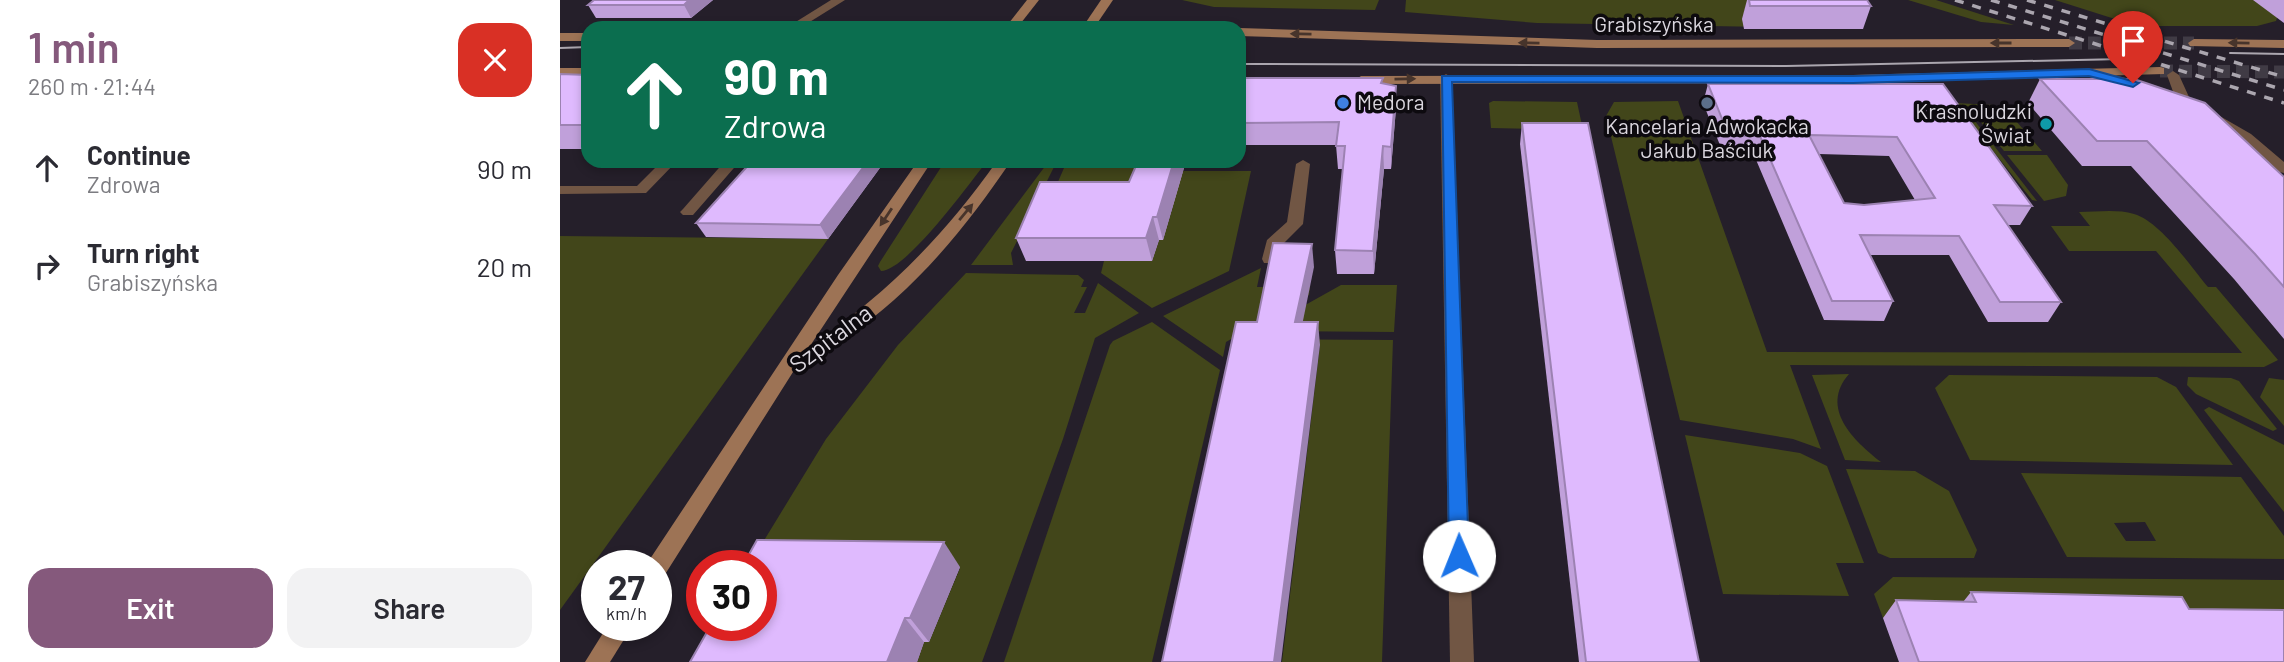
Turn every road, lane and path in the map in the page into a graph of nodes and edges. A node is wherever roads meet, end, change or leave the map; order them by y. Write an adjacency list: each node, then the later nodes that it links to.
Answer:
1 (839, 0): 4 (street)
2 (1033, 0): 5 (main road)
3 (1107, 0): 6 (main road)
4 (804, 21)
5 (1016, 21)
6 (1093, 21)
7 (1246, 32): 10 (main road, Grabiszyńska, one-way to 7)
8 (560, 37): 9 (main road)
9 (581, 37)
10 (2069, 43)
11 (2194, 43): 12 (main road, one-way to 11)
12 (2284, 44)
13 (560, 72): 14 (main road)
14 (581, 72)
15 (2089, 73): 16 (main road); 17 (main road); 19 (street)
16 (2166, 73): 19 (street)
17 (1446, 78): 18 (main road, one-way to 17); 33 (street)
18 (1345, 80)
19 (2192, 104): 25 (street)
20 (1303, 164): 28 (street)
21 (663, 168): 26 (street)
22 (727, 168): 27 (street)
23 (920, 168): 29 (main road, one-way to 29)
24 (999, 168): 29 (main road, Szpitalna, one-way to 24)
25 (2284, 169)
26 (560, 190)
27 (688, 212)
28 (1270, 259)
29 (785, 372): 30 (main road, Szpitalna)
30 (668, 550)
31 (611, 641): 32 (main road)
32 (597, 662)
33 (1462, 662)

